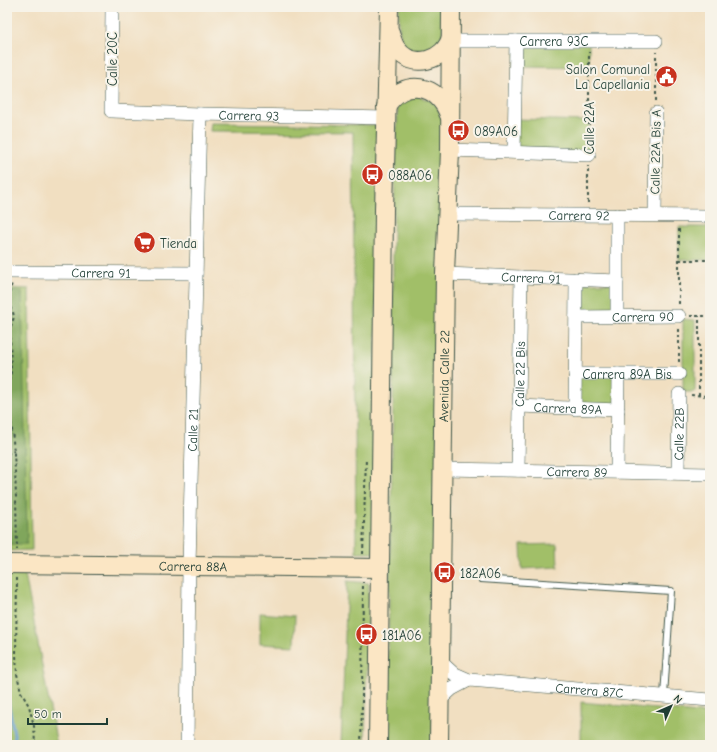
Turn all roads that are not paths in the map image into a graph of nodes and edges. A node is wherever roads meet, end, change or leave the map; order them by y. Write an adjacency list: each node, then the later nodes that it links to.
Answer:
1 (112, 7): 7 (street, Calle 20C)
2 (451, 7): 4 (main road, Avenida Calle 22)
3 (389, 14): 4 (main road); 8 (main road)
4 (451, 37): 5 (street, Carrera 93C); 11 (main road, Avenida Calle 22)
5 (516, 41): 6 (street, Carrera 93C); 13 (street)
6 (656, 41)
7 (111, 111): 10 (street, Carrera 93)
8 (386, 113): 10 (street, Carrera 93); 11 (main road); 42 (main road)
9 (656, 113): 17 (street, Calle 22A Bis A)
10 (200, 114): 20 (street, Calle 21)
11 (450, 116): 12 (main road, Avenida Calle 22)
12 (450, 150): 13 (street); 15 (main road, Avenida Calle 22)
13 (514, 152): 14 (street)
14 (588, 155)
15 (448, 214): 16 (street, Carrera 92); 21 (main road, Avenida Calle 22)
16 (617, 215): 17 (street, Carrera 92); 24 (street)
17 (655, 215): 18 (street, Carrera 92)
18 (710, 216)
19 (11, 272): 20 (street, Carrera 91)
20 (196, 274): 41 (street, Calle 21)
21 (445, 274): 22 (street, Carrera 91); 35 (main road, Avenida Calle 22)
22 (520, 277): 23 (street, Carrera 91); 32 (street, Calle 22 Bis)
23 (576, 280): 24 (street, Carrera 91); 26 (street)
24 (617, 281): 27 (street)
25 (679, 316): 27 (street, Carrera 90)
26 (576, 317): 27 (street, Carrera 90); 28 (street)
27 (617, 317)
28 (576, 374): 29 (street, Carrera 89A Bis); 33 (street)
29 (618, 374): 30 (street, Carrera 89A Bis); 34 (street)
30 (679, 374)
31 (678, 394): 38 (street, Calle 22B)
32 (519, 406): 33 (street, Carrera 89A); 36 (street, Calle 22 Bis)
33 (575, 409): 34 (street, Carrera 89A)
34 (618, 410): 37 (street)
35 (444, 469): 36 (street, Carrera 89); 44 (main road, Avenida Calle 22)
36 (518, 470): 37 (street, Carrera 89)
37 (617, 472): 38 (street, Carrera 89)
38 (678, 473): 39 (street, Carrera 89)
39 (710, 474)
40 (12, 564): 41 (main road, Carrera 88A)
41 (189, 566): 42 (main road, Carrera 88A); 49 (street, Calle 21)
42 (380, 568): 50 (main road)
43 (481, 579): 46 (lane)
44 (440, 661): 45 (street, Carrera 87C); 47 (main road, Avenida Calle 22)
45 (469, 680): 46 (street, Carrera 87C); 47 (street)
46 (664, 696): 48 (street, Carrera 87C)
47 (440, 700): 51 (main road, Avenida Calle 22)
48 (710, 700)
49 (188, 745)
50 (378, 745)
51 (439, 745)

